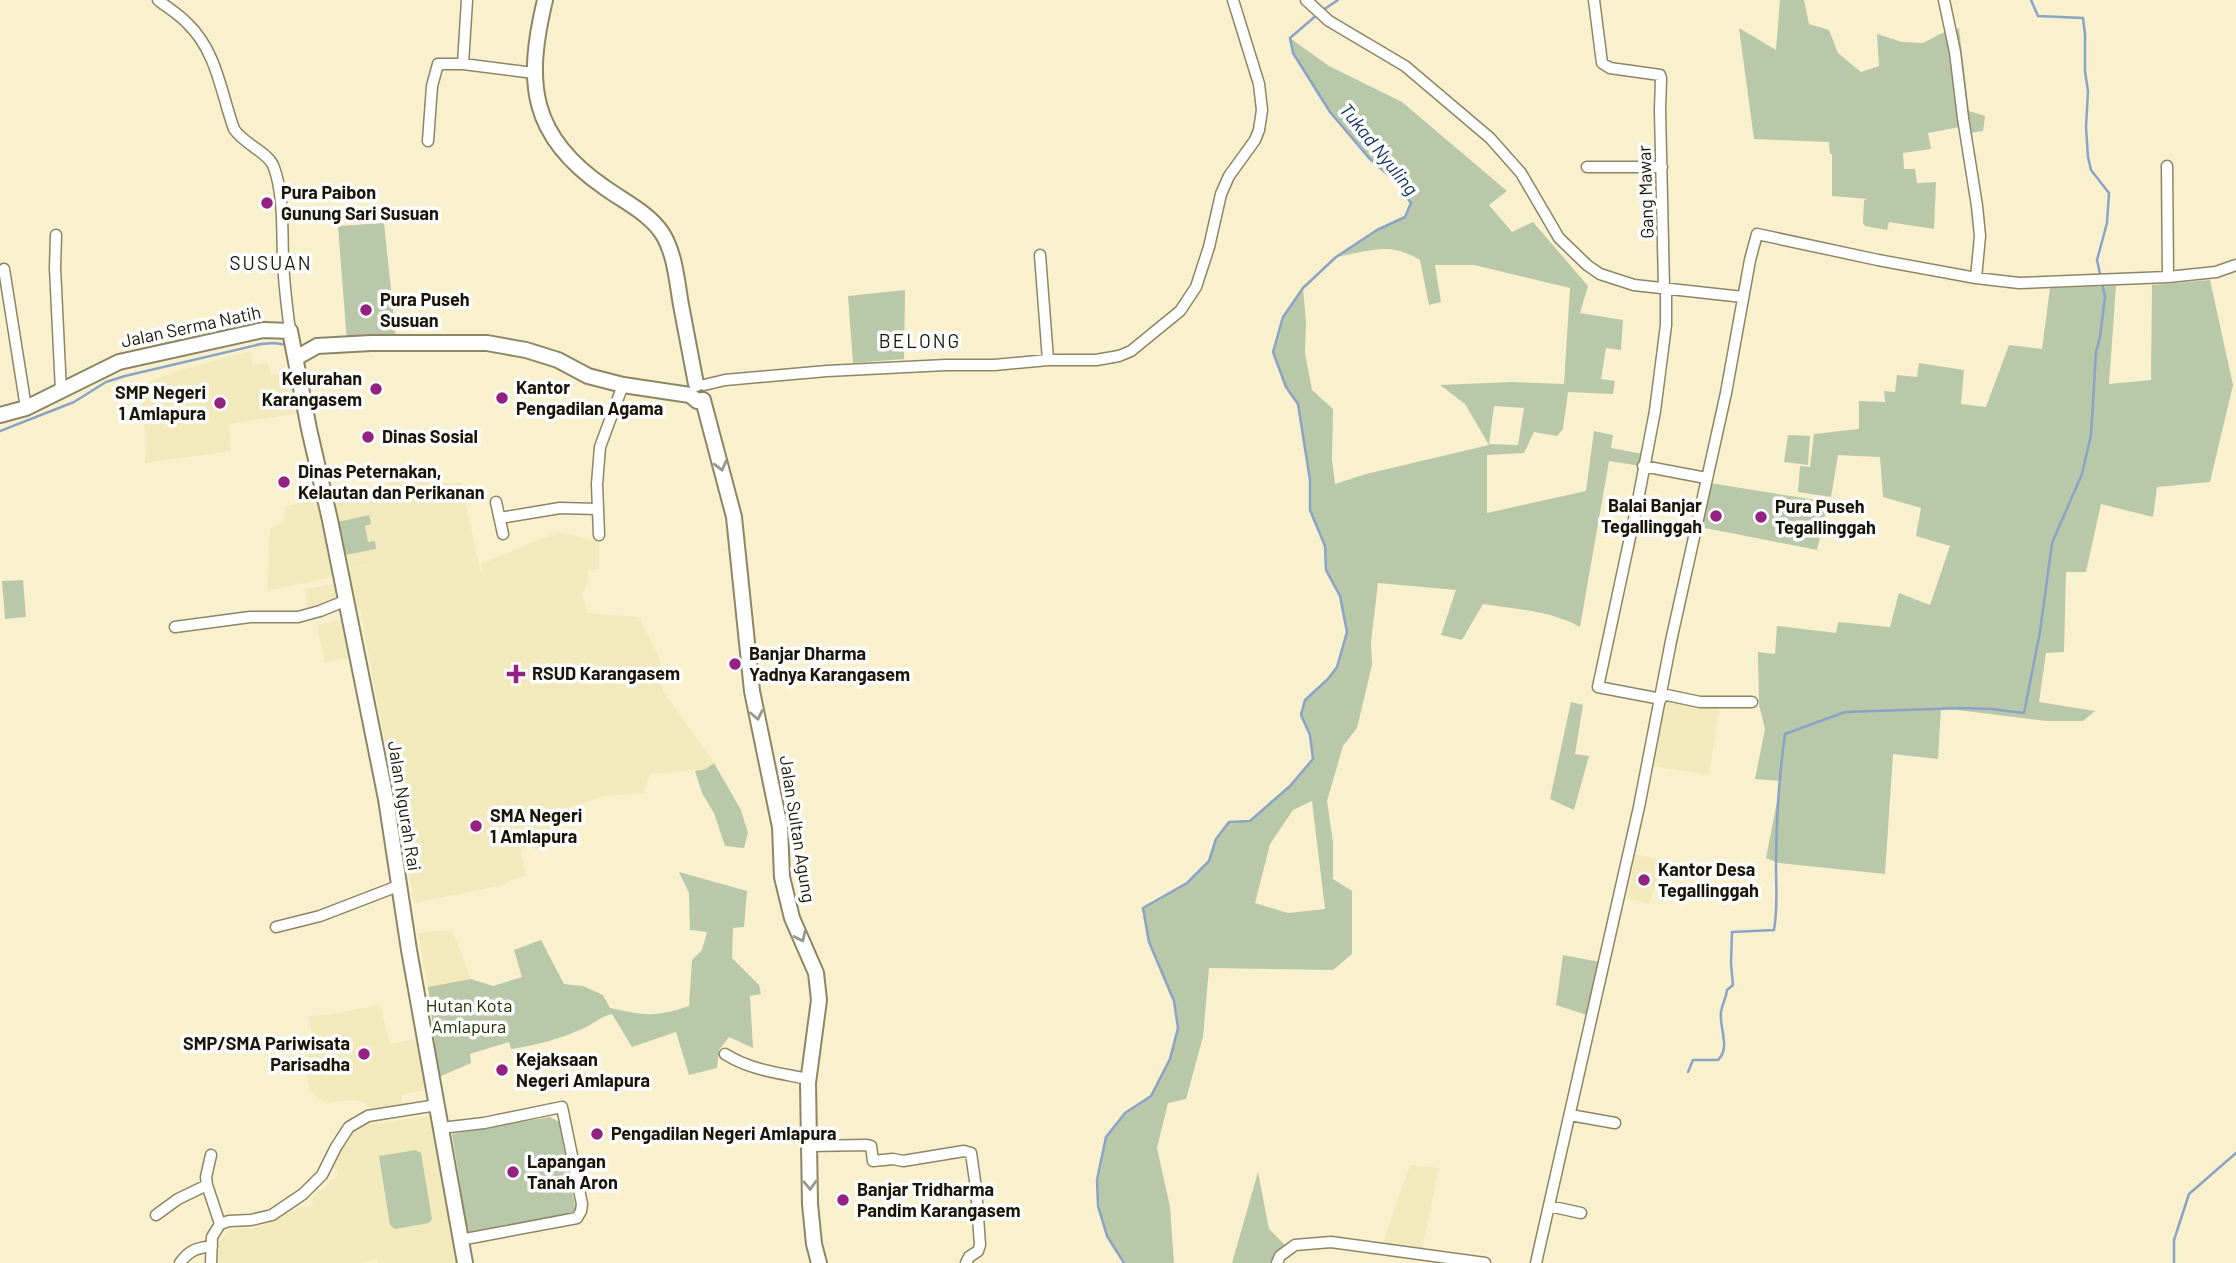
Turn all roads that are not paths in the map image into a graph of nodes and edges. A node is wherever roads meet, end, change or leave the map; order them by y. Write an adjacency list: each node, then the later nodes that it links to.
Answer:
1 (158, 0): 22 (street)
2 (467, 0): 8 (street)
3 (545, 0): 9 (street, Jalan Sultan Agung)
4 (1233, 0): 25 (street)
5 (1594, 0): 13 (street, Gang Mawar)
6 (1944, 0): 19 (street)
7 (1308, 2): 20 (street)
8 (463, 64): 9 (street); 10 (street)
9 (534, 73): 28 (street, Jalan Sultan Agung)
10 (428, 141)
11 (2167, 166): 18 (street)
12 (1587, 167): 13 (street)
13 (1662, 167): 20 (street, Gang Mawar)
14 (56, 235): 27 (street)
15 (1040, 255): 25 (street)
16 (2236, 265): 18 (street)
17 (5, 269): 29 (street)
18 (2168, 277): 19 (street)
19 (1976, 278): 21 (street)
20 (1665, 288): 21 (street); 31 (street, Gang Mawar)
21 (1743, 297): 32 (street)
22 (290, 331): 23 (street); 24 (street); 27 (street, Jalan Serma Natih)
23 (317, 346): 24 (street); 26 (street)
24 (296, 358): 38 (street, Jalan Ngurah Rai)
25 (1048, 360): 28 (street)
26 (623, 385): 28 (street); 34 (street)
27 (61, 391): 29 (street, Jalan Serma Natih)
28 (700, 391): 45 (street, Jalan Sultan Agung, one-way to 45)
29 (26, 408): 30 (street, Jalan Serma Natih)
30 (0, 415)
31 (1643, 466): 32 (street); 40 (street, Gang Mawar)
32 (1706, 478): 40 (street)
33 (496, 502): 35 (street)
34 (597, 509): 35 (street); 37 (street)
35 (500, 518): 36 (street)
36 (503, 534)
37 (599, 535)
38 (347, 600): 39 (street); 42 (street, Jalan Ngurah Rai)
39 (176, 627)
40 (1662, 697): 41 (street); 47 (street)
41 (1752, 702)
42 (398, 886): 43 (street); 46 (street, Jalan Ngurah Rai)
43 (276, 927)
44 (725, 1054): 45 (street)
45 (808, 1079): 50 (street, Jalan Sultan Agung)
46 (437, 1105): 49 (street, Jalan Ngurah Rai); 56 (street)
47 (1570, 1115): 48 (street); 53 (street)
48 (1615, 1123)
49 (441, 1128): 57 (street, Jalan Ngurah Rai); 57 (street)
50 (809, 1146): 62 (street, Jalan Sultan Agung, one-way to 62); 63 (street)
51 (211, 1155): 52 (street)
52 (207, 1185): 55 (street); 56 (street)
53 (1549, 1206): 54 (street); 66 (street)
54 (1581, 1213)
55 (156, 1215)
56 (220, 1224): 58 (street)
57 (460, 1240): 61 (street, Jalan Ngurah Rai)
58 (212, 1246): 59 (street); 60 (street)
59 (180, 1263)
60 (211, 1263)
61 (465, 1263)
62 (819, 1263)
63 (966, 1263)
64 (1278, 1263): 65 (street)
65 (1485, 1263)
66 (1536, 1263)

